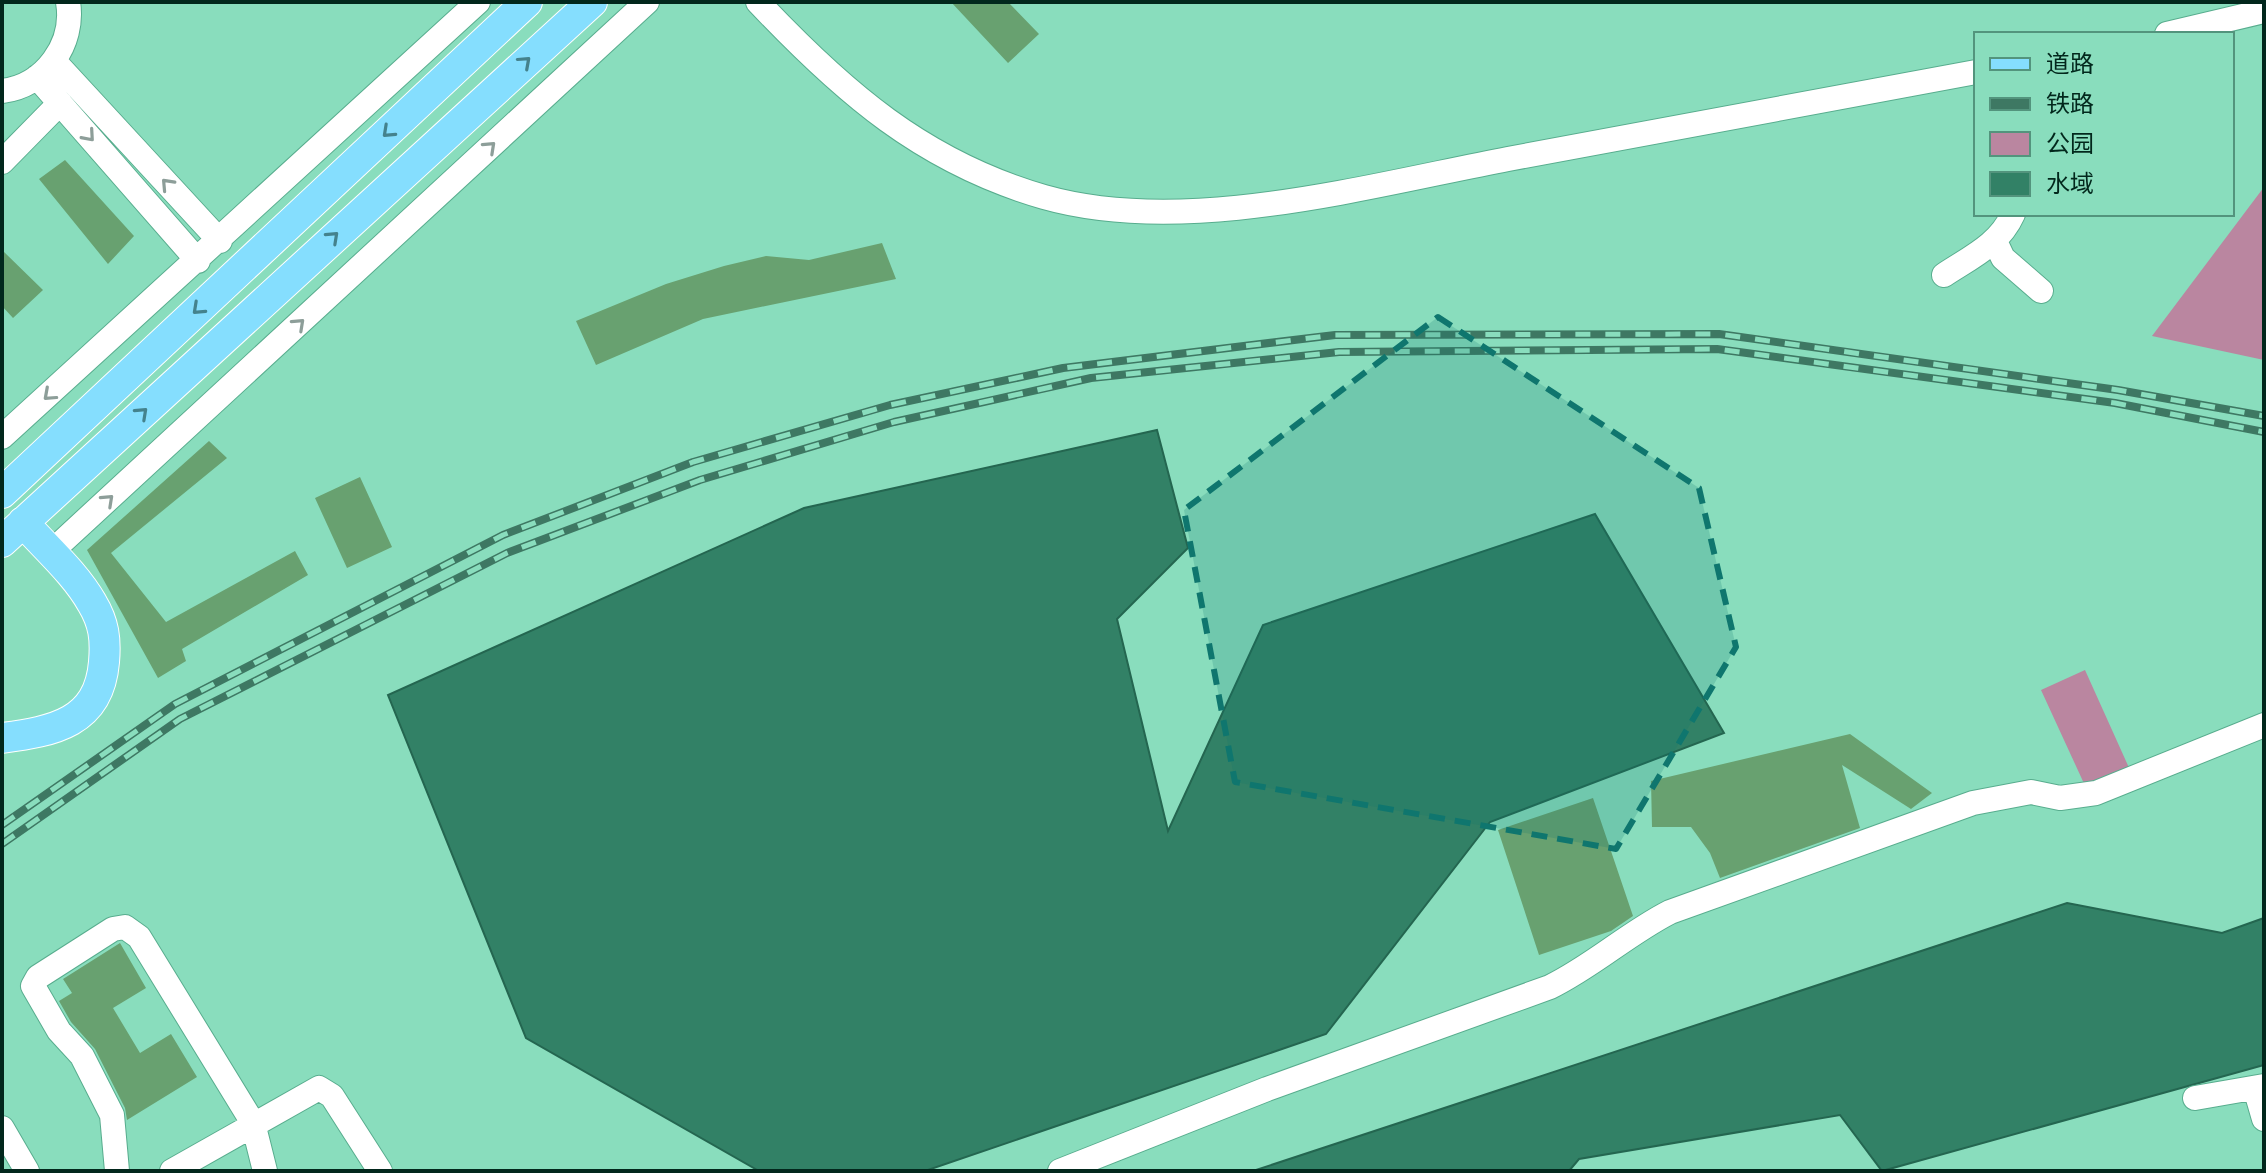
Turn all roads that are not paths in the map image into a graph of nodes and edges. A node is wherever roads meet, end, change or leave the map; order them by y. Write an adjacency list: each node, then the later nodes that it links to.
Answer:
1 (68, 2): 9 (street)
2 (478, 2): 15 (street)
3 (527, 2): 21 (main road, one-way to 21)
4 (592, 2): 22 (main road, one-way to 4)
5 (647, 2): 23 (street, one-way to 5)
6 (758, 2): 10 (street)
7 (2264, 11): 8 (street)
8 (2175, 32)
9 (46, 69): 11 (street); 12 (street); 15 (street, one-way to 9)
10 (1974, 72)
11 (2, 91)
12 (60, 103): 13 (street); 17 (street, one-way to 17)
13 (2, 162)
14 (2012, 216): 16 (street)
15 (220, 241): 17 (street)
16 (1995, 241): 18 (street); 19 (street)
17 (198, 261): 20 (street, one-way to 20)
18 (1944, 275)
19 (2041, 291)
20 (2, 437)
21 (2, 493)
22 (13, 532): 23 (main road)
23 (50, 553): 25 (main road)
24 (2264, 725): 36 (street)
25 (2, 738)
26 (2260, 1087): 27 (street); 28 (street)
27 (2195, 1098)
28 (2264, 1119)
29 (253, 1123): 32 (street); 33 (street); 34 (street); 35 (street)
30 (2, 1128): 31 (street)
31 (27, 1171)
32 (117, 1171)
33 (172, 1171)
34 (265, 1171)
35 (380, 1171)
36 (1060, 1171)

